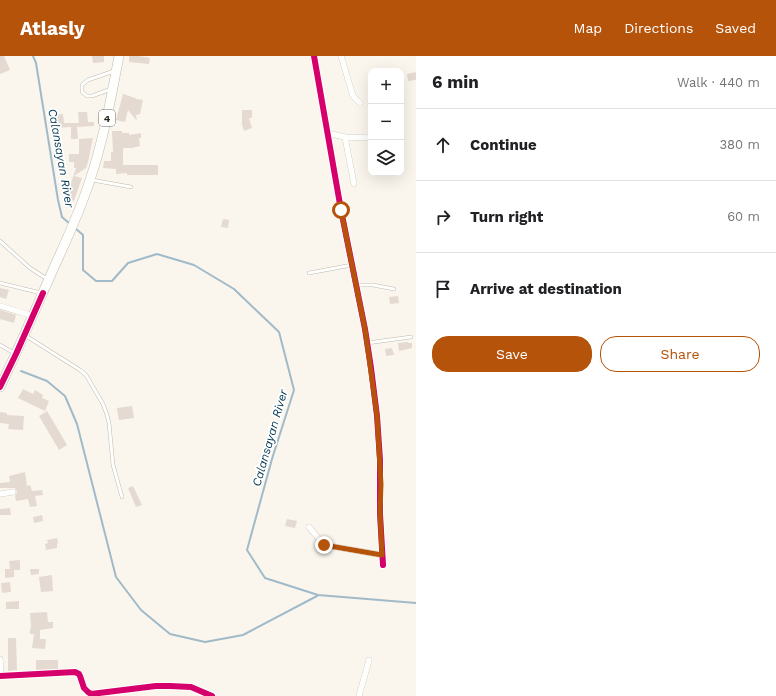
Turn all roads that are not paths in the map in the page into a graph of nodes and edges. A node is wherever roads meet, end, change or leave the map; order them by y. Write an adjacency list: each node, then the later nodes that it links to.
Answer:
1 (119, 56): 4 (highway, 4)
2 (314, 56): 7 (street)
3 (341, 56): 6 (street)
4 (116, 71): 5 (highway, 4); 5 (lane)
5 (113, 88): 10 (highway, 4)
6 (360, 103)
7 (327, 133): 8 (street); 14 (street)
8 (345, 137): 9 (street); 11 (street)
9 (368, 138)
10 (90, 179): 12 (lane); 16 (highway, 4)
11 (354, 184)
12 (131, 187)
13 (0, 241): 16 (lane)
14 (352, 265): 15 (lane); 18 (street)
15 (308, 273)
16 (48, 280): 20 (highway, 4)
17 (0, 284): 20 (lane)
18 (356, 285): 19 (lane); 25 (street)
19 (394, 289)
20 (43, 293): 22 (highway, 4)
21 (0, 306): 22 (street)
22 (33, 316): 23 (highway, 4)
23 (24, 335): 27 (highway, 4); 31 (lane)
24 (411, 337): 25 (lane)
25 (367, 343): 33 (street)
26 (0, 345): 27 (lane)
27 (16, 354): 28 (highway, 4)
28 (0, 387)
29 (13, 492): 30 (street)
30 (0, 494)
31 (122, 497)
32 (309, 527): 33 (street)
33 (382, 555): 34 (street)
34 (383, 565)
35 (0, 659): 37 (street)
36 (369, 660): 39 (street)
37 (1, 676): 38 (street)
38 (212, 696)
39 (359, 696)

